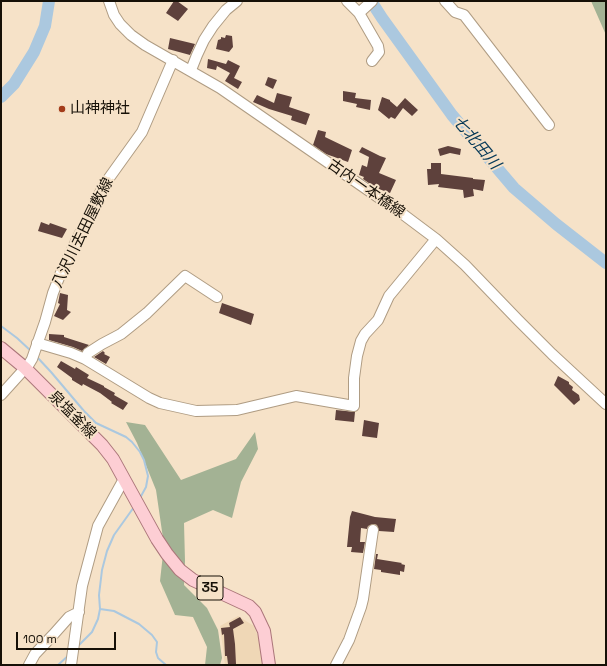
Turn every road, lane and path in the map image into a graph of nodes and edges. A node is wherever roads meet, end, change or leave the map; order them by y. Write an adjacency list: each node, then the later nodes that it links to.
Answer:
1 (109, 1): 7 (street, 古内一本橋線)
2 (237, 1): 9 (street)
3 (347, 1): 6 (street)
4 (372, 1): 6 (street)
5 (445, 1): 10 (street)
6 (359, 13): 8 (street)
7 (173, 60): 9 (street, 古内一本橋線); 13 (street, 八沢川去田屋敷線)
8 (372, 61)
9 (191, 70): 11 (street, 古内一本橋線)
10 (549, 125)
11 (436, 239): 15 (street); 18 (street, 古内一本橋線)
12 (217, 297): 15 (street)
13 (37, 345): 15 (street); 16 (street, 八沢川去田屋敷線)
14 (1, 348): 16 (main road, 泉塩釜線 / 35)
15 (85, 359)
16 (27, 366): 17 (street, 八沢川去田屋敷線); 19 (main road, 泉塩釜線 / 35)
17 (1, 395)
18 (606, 404)
19 (124, 479): 21 (street); 22 (main road, 泉塩釜線 / 35)
20 (373, 530): 25 (street)
21 (79, 612): 23 (street); 24 (street)
22 (268, 664)
23 (29, 665)
24 (71, 665)
25 (336, 665)

